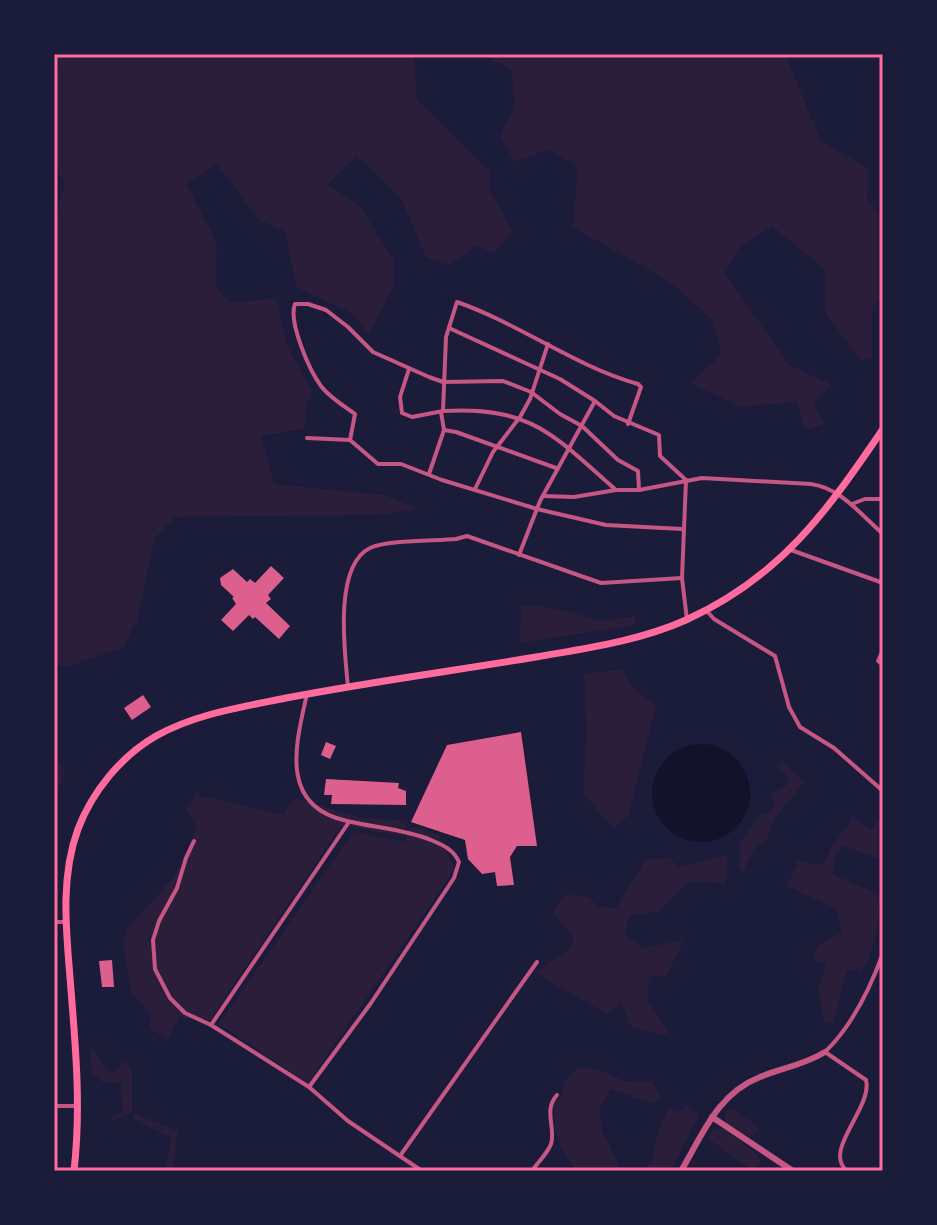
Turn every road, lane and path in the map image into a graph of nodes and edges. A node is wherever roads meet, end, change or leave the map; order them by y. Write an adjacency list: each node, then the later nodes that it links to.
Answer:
1 (448, 328): 2 (street); 3 (street); 5 (street)
2 (548, 344): 3 (street); 10 (street)
3 (538, 368): 6 (street); 7 (street)
4 (409, 369): 5 (street); 8 (street); 15 (street)
5 (443, 382): 6 (street); 8 (street)
6 (531, 392): 9 (street); 11 (street)
7 (595, 401): 10 (street); 11 (street)
8 (442, 411): 9 (street); 13 (street)
9 (520, 417): 16 (street); 17 (street)
10 (628, 424): 20 (street)
11 (582, 426): 17 (street); 23 (street)
12 (883, 429): 24 (highway)
13 (444, 430): 16 (street); 19 (street)
14 (307, 438): 15 (street)
15 (350, 440): 19 (street)
16 (497, 447): 18 (street); 21 (street)
17 (568, 448): 18 (street); 22 (street)
18 (556, 468): 25 (street)
19 (429, 474): 21 (street)
20 (686, 480): 23 (street); 24 (street); 29 (street)
21 (475, 489): 28 (street)
22 (616, 490): 23 (street); 25 (street)
23 (639, 490)
24 (838, 495): 27 (street); 31 (highway)
25 (543, 496): 28 (street)
26 (883, 499): 27 (street)
27 (852, 504): 30 (street)
28 (537, 509): 29 (street); 32 (street)
29 (682, 529): 33 (street)
30 (883, 533)
31 (791, 550): 34 (street); 35 (highway)
32 (519, 555): 33 (street); 39 (street)
33 (682, 578): 36 (street)
34 (883, 583)
35 (706, 610): 36 (highway); 41 (street)
36 (687, 620): 39 (highway)
37 (883, 650): 38 (street)
38 (883, 665)
39 (348, 687): 40 (highway)
40 (307, 694): 42 (street); 45 (highway)
41 (883, 791)
42 (349, 822): 48 (street); 50 (street)
43 (194, 841): 48 (street)
44 (54, 922): 45 (street)
45 (66, 922): 53 (highway)
46 (883, 953): 49 (street)
47 (537, 962): 55 (street)
48 (211, 1025): 50 (street)
49 (825, 1052): 54 (street); 61 (street)
50 (309, 1087): 55 (street)
51 (557, 1095): 58 (street)
52 (54, 1106): 53 (street)
53 (78, 1106): 57 (highway)
54 (712, 1117): 59 (street); 60 (street)
55 (400, 1156): 56 (street)
56 (418, 1170)
57 (74, 1171)
58 (532, 1171)
59 (681, 1171)
60 (793, 1171)
61 (847, 1171)

